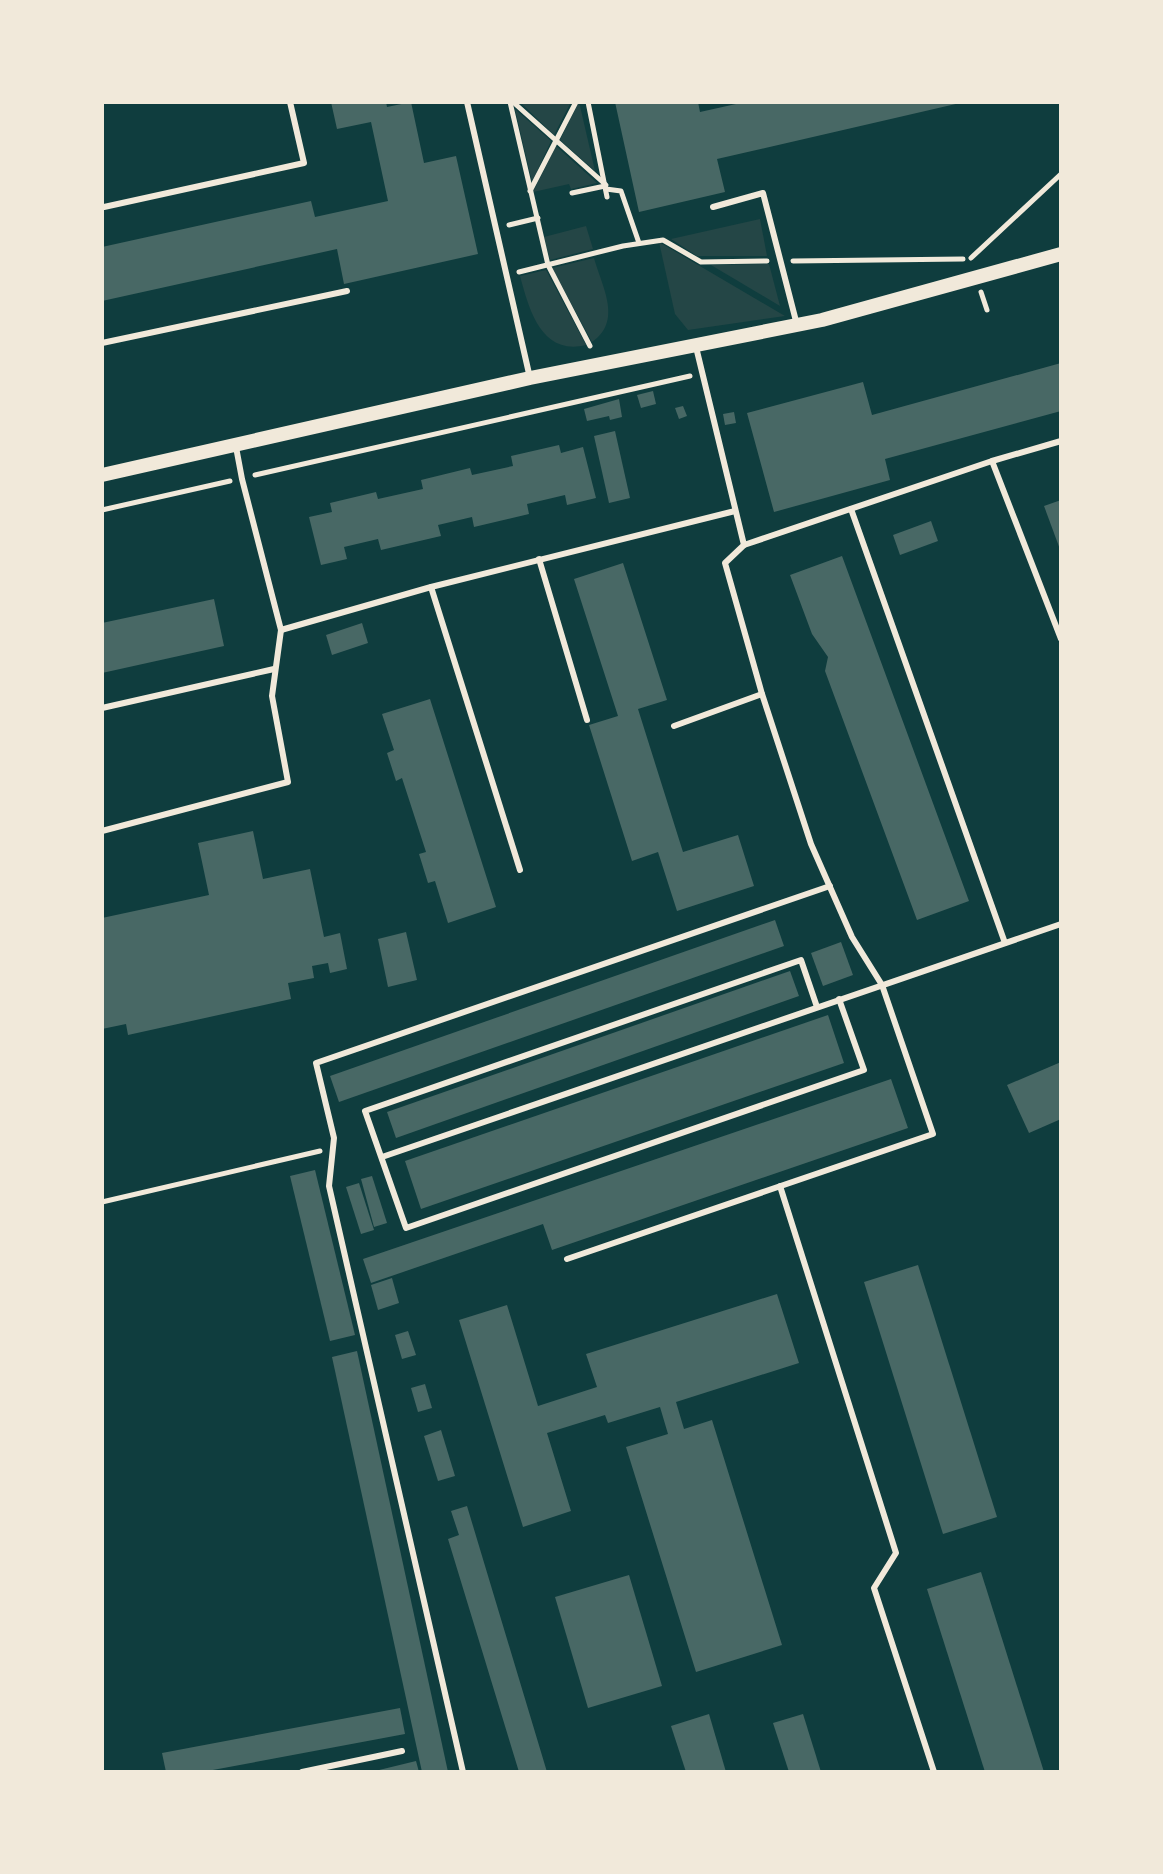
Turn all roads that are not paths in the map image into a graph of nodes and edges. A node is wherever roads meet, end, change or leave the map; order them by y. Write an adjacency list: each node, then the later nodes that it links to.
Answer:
1 (290, 102): 3 (lane)
2 (467, 102): 10 (lane)
3 (104, 207)
4 (713, 207): 7 (lane)
5 (1061, 254): 7 (street)
6 (347, 291): 8 (lane)
7 (797, 325): 9 (street)
8 (102, 343)
9 (696, 347): 10 (street); 16 (lane)
10 (530, 378): 12 (street)
11 (1061, 441): 13 (lane)
12 (236, 444): 14 (street); 20 (lane)
13 (992, 461): 15 (lane); 21 (lane)
14 (102, 475)
15 (851, 509): 17 (lane); 31 (lane)
16 (735, 511): 17 (lane); 18 (lane)
17 (744, 545): 23 (lane)
18 (539, 559): 19 (lane); 25 (lane)
19 (431, 587): 20 (lane); 28 (lane)
20 (281, 630): 22 (lane)
21 (1061, 639)
22 (274, 669): 24 (lane); 27 (lane)
23 (762, 694): 26 (lane); 29 (lane)
24 (102, 708)
25 (587, 720)
26 (674, 726)
27 (102, 831)
28 (520, 870)
29 (830, 886): 32 (lane); 40 (lane)
30 (1061, 924): 31 (lane)
31 (1005, 943): 32 (lane)
32 (882, 985): 33 (lane); 36 (lane)
33 (839, 999): 34 (lane); 35 (lane)
34 (817, 1007): 35 (lane); 35 (lane)
35 (382, 1157)
36 (780, 1186): 37 (lane); 41 (lane)
37 (567, 1259)
38 (402, 1751): 39 (lane)
39 (302, 1772)
40 (463, 1772)
41 (934, 1772)

